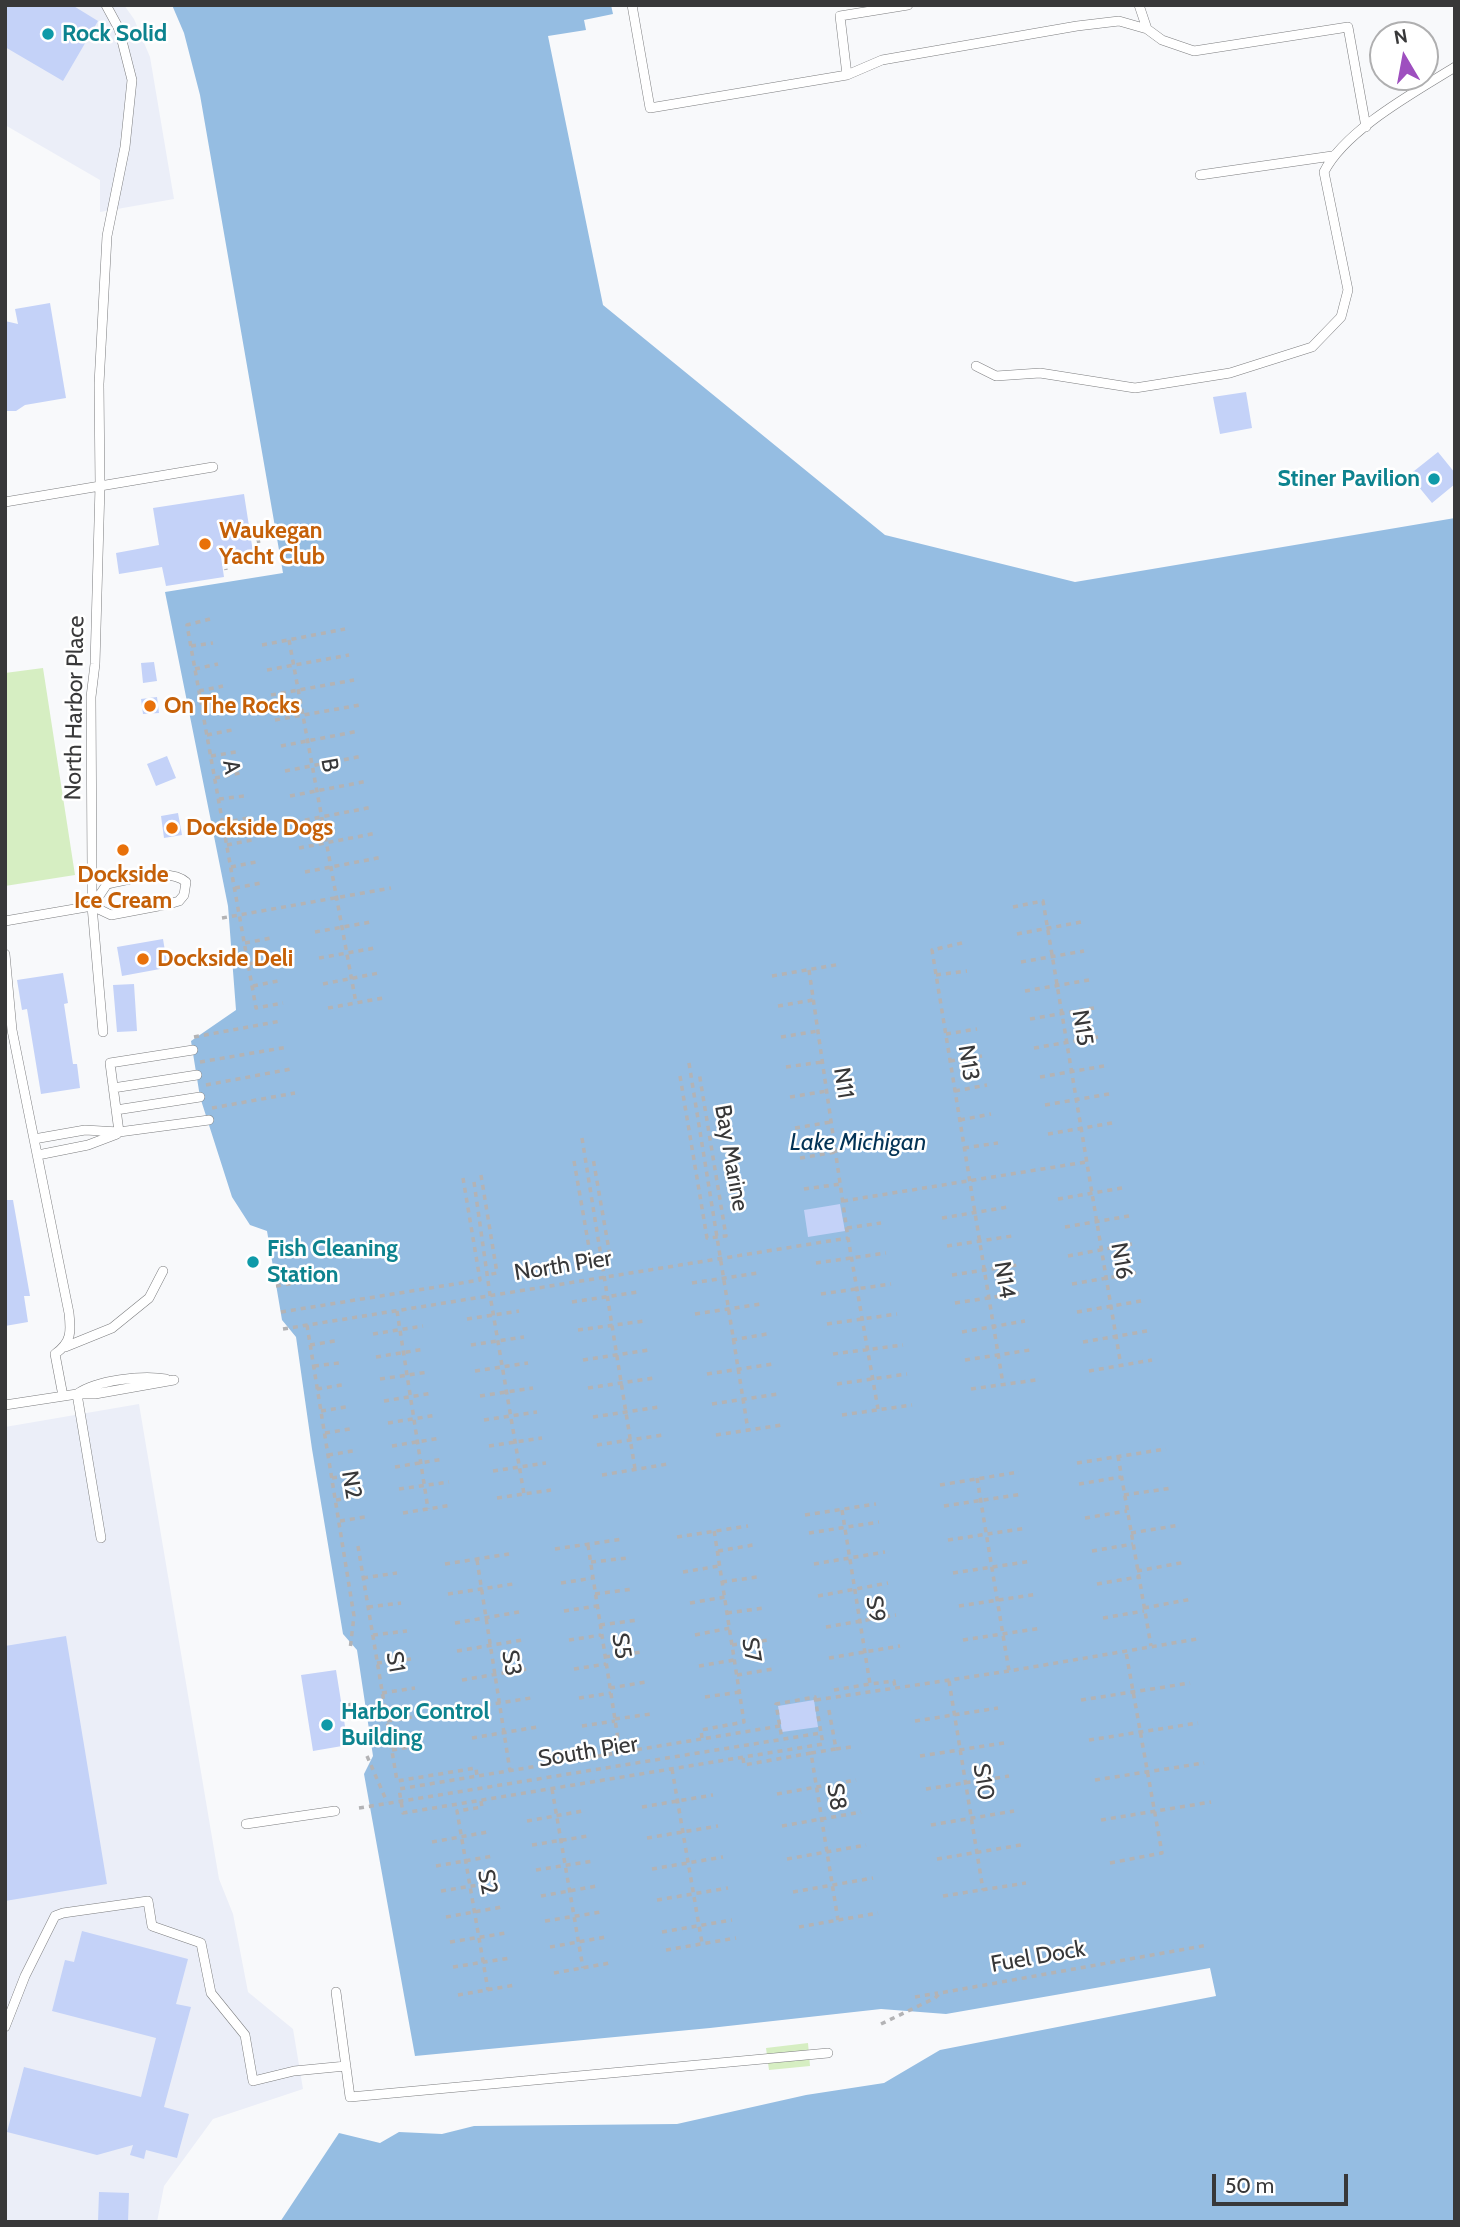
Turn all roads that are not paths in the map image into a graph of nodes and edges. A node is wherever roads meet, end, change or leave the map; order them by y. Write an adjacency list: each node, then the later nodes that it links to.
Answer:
1 (106, 5): 13 (lane, North Harbor Place)
2 (632, 5): 7 (lane)
3 (908, 5): 7 (lane)
4 (1139, 5): 5 (lane)
5 (1147, 29): 7 (lane); 8 (lane)
6 (1455, 66): 8 (lane)
7 (847, 75)
8 (1366, 127): 9 (lane)
9 (1332, 156): 10 (lane); 11 (lane)
10 (1200, 175)
11 (976, 366)
12 (213, 467): 13 (lane)
13 (100, 486): 14 (lane); 15 (lane, North Harbor Place)
14 (5, 502)
15 (92, 906): 15 (lane); 16 (lane); 18 (lane, North Harbor Place)
16 (5, 921)
17 (5, 954): 26 (lane)
18 (103, 1032)
19 (193, 1050): 21 (lane)
20 (197, 1075): 21 (lane)
21 (113, 1088): 23 (lane)
22 (200, 1097): 23 (lane)
23 (116, 1110): 25 (lane)
24 (209, 1120): 25 (lane)
25 (120, 1132): 26 (lane); 27 (lane)
26 (34, 1139): 27 (lane)
27 (37, 1155): 29 (lane)
28 (163, 1271): 29 (lane)
29 (65, 1347): 31 (lane)
30 (77, 1394): 30 (lane); 31 (lane); 33 (lane)
31 (63, 1396): 32 (lane)
32 (5, 1405)
33 (100, 1538)
34 (335, 1811): 35 (lane)
35 (246, 1824)
36 (337, 1992): 39 (lane)
37 (5, 2027): 39 (lane)
38 (828, 2053): 39 (lane)
39 (346, 2066)

